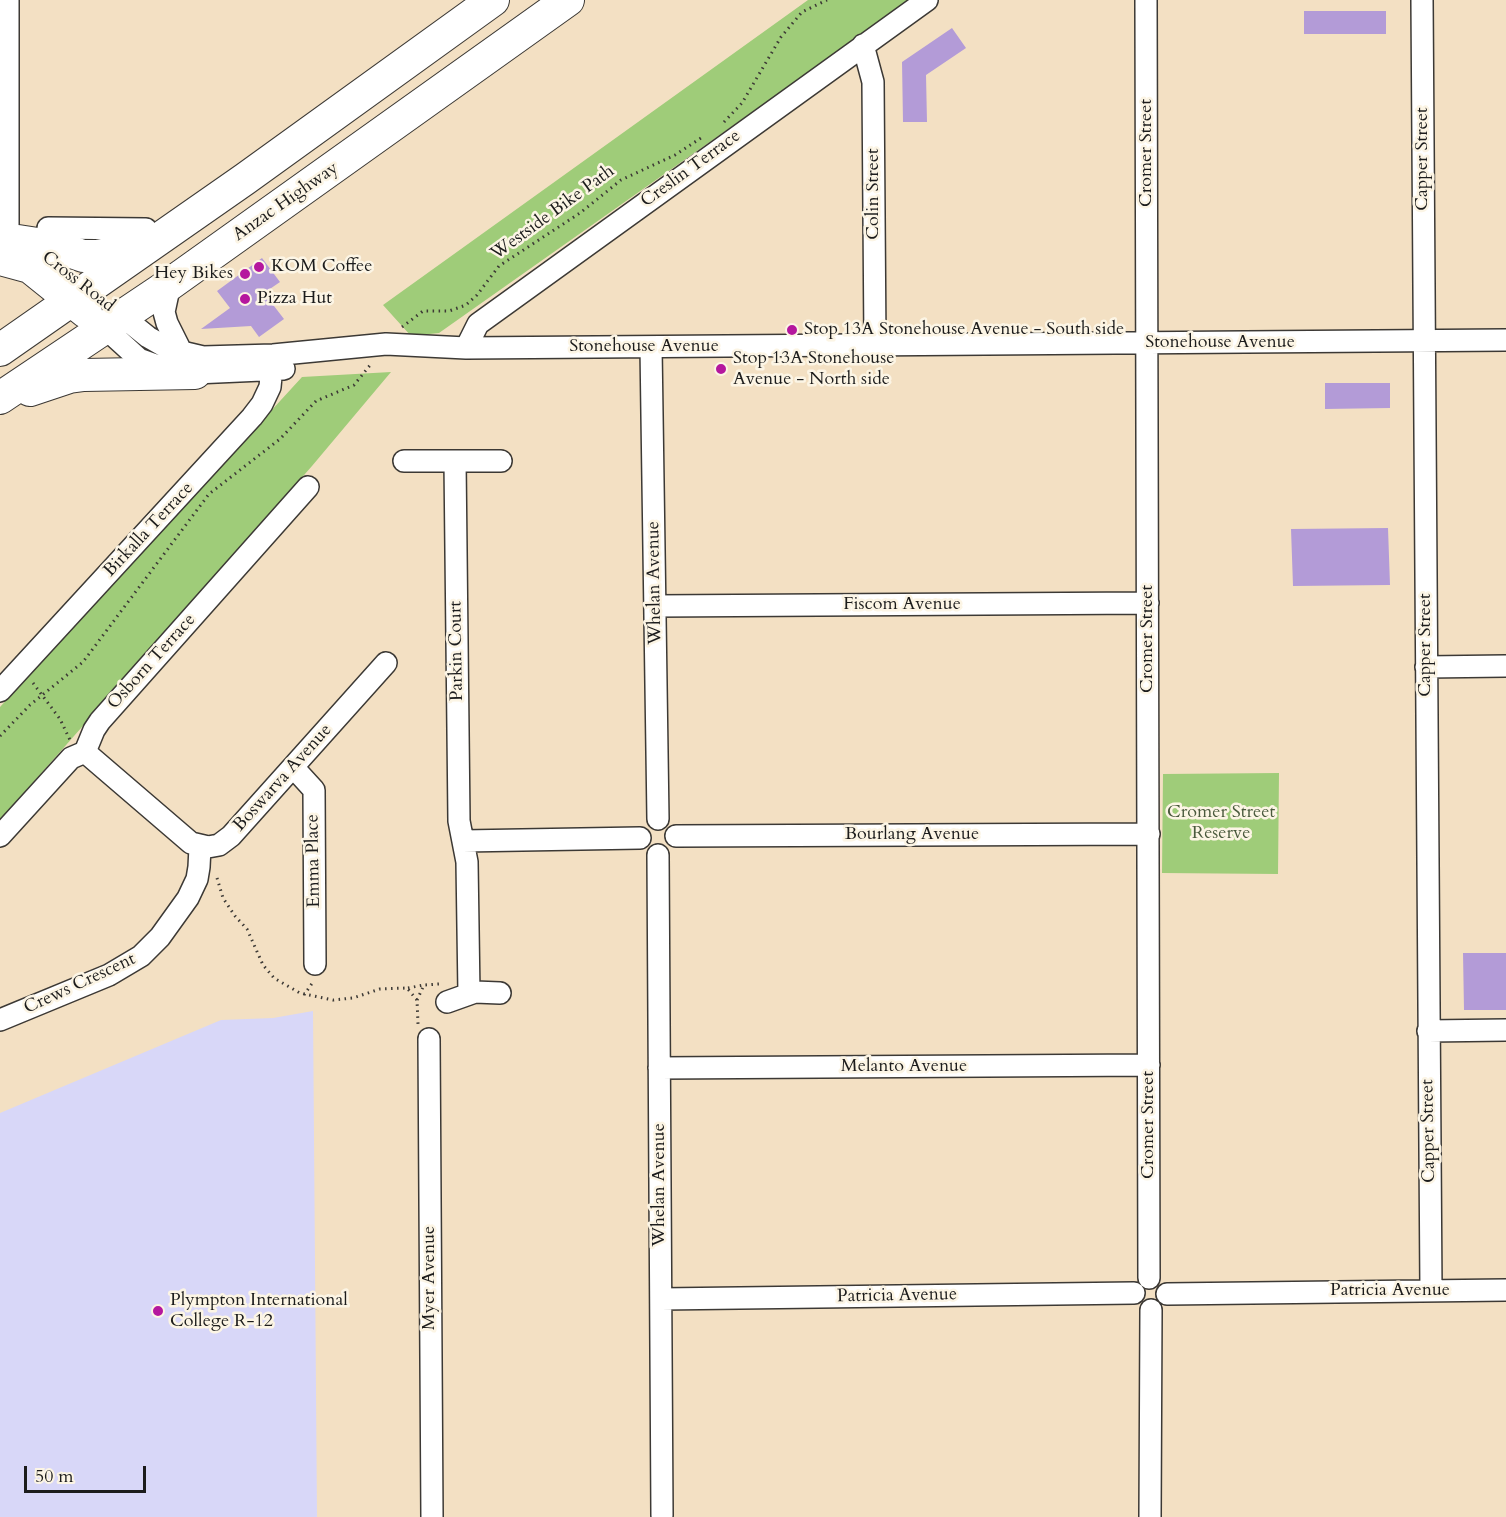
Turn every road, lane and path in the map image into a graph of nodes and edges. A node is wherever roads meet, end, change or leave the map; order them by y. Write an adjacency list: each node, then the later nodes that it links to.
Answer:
1 (8, 0): 18 (street)
2 (493, 0): 8 (highway)
3 (568, 0): 10 (highway, Anzac Highway)
4 (827, 0): 13 (path)
5 (927, 0): 9 (street, Creslin Terrace)
6 (1146, 0): 25 (street, Cromer Street)
7 (1422, 0): 24 (street, Capper Street)
8 (445, 35): 10 (highway); 11 (highway)
9 (863, 45): 27 (street, Colin Street); 29 (street, Creslin Terrace)
10 (495, 52): 12 (highway, Anzac Highway)
11 (420, 53): 12 (highway); 15 (highway)
12 (448, 86): 19 (highway, Anzac Highway)
13 (720, 126)
14 (711, 132): 22 (path, Westside Bike Path)
15 (245, 179): 17 (highway); 20 (highway)
16 (48, 228): 17 (street)
17 (148, 229): 18 (highway)
18 (9, 248): 20 (highway, Cross Road); 26 (highway)
19 (170, 284): 21 (highway, Anzac Highway); 31 (street)
20 (80, 294): 21 (highway, Cross Road); 26 (highway)
21 (113, 322): 31 (street, Stonehouse Avenue); 33 (highway, Anzac Highway)
22 (400, 329)
23 (1506, 340): 24 (street, Stonehouse Avenue)
24 (1424, 341): 25 (street, Stonehouse Avenue); 42 (street, Capper Street)
25 (1148, 344): 27 (street, Stonehouse Avenue); 38 (street, Cromer Street)
26 (7, 345)
27 (875, 345): 28 (street, Stonehouse Avenue)
28 (651, 347): 29 (street, Stonehouse Avenue); 39 (street, Whelan Avenue)
29 (466, 348): 30 (street, Stonehouse Avenue)
30 (273, 362): 31 (street, Stonehouse Avenue); 44 (street, Birkalla Terrace)
31 (188, 363): 33 (highway)
32 (366, 371): 45 (path)
33 (0, 399)
34 (404, 461): 35 (street)
35 (455, 461): 36 (street); 54 (street, Parkin Court)
36 (501, 461)
37 (308, 487): 47 (street, Osborn Terrace)
38 (1148, 603): 39 (street, Fiscom Avenue); 50 (street, Cromer Street)
39 (655, 606): 49 (street, Whelan Avenue)
40 (386, 663): 48 (street, Boswarva Avenue)
41 (1506, 666): 42 (street)
42 (1426, 667): 65 (street, Capper Street)
43 (29, 678): 45 (path)
44 (0, 691)
45 (43, 695): 46 (path); 47 (path)
46 (0, 736)
47 (78, 748): 51 (street); 55 (street)
48 (293, 767): 55 (street, Boswarva Avenue); 57 (street, Emma Place)
49 (658, 819): 52 (street); 53 (street)
50 (1149, 834): 52 (street, Bourlang Avenue); 67 (street, Cromer Street)
51 (0, 837)
52 (676, 837): 56 (street)
53 (640, 838): 54 (street); 56 (street)
54 (463, 841): 61 (street, Parkin Court)
55 (200, 847): 63 (street, Crews Crescent)
56 (658, 855): 68 (street, Whelan Avenue)
57 (315, 964)
58 (424, 985): 59 (path)
59 (407, 988)
60 (500, 993): 61 (street)
61 (469, 994): 62 (street)
62 (447, 1002)
63 (0, 1020)
64 (1506, 1030): 65 (street)
65 (1428, 1031): 70 (street, Capper Street)
66 (429, 1039): 76 (street, Myer Avenue)
67 (1149, 1065): 68 (street, Melanto Avenue); 69 (street, Cromer Street)
68 (659, 1068): 73 (street, Whelan Avenue)
69 (1141, 1285): 72 (street); 73 (street, Patricia Avenue); 74 (street)
70 (1431, 1290): 71 (street, Patricia Avenue); 72 (street, Patricia Avenue)
71 (1506, 1290)
72 (1167, 1293): 74 (street)
73 (661, 1299): 75 (street, Whelan Avenue)
74 (1150, 1310): 77 (street)
75 (663, 1516)
76 (432, 1517)
77 (1150, 1517)

